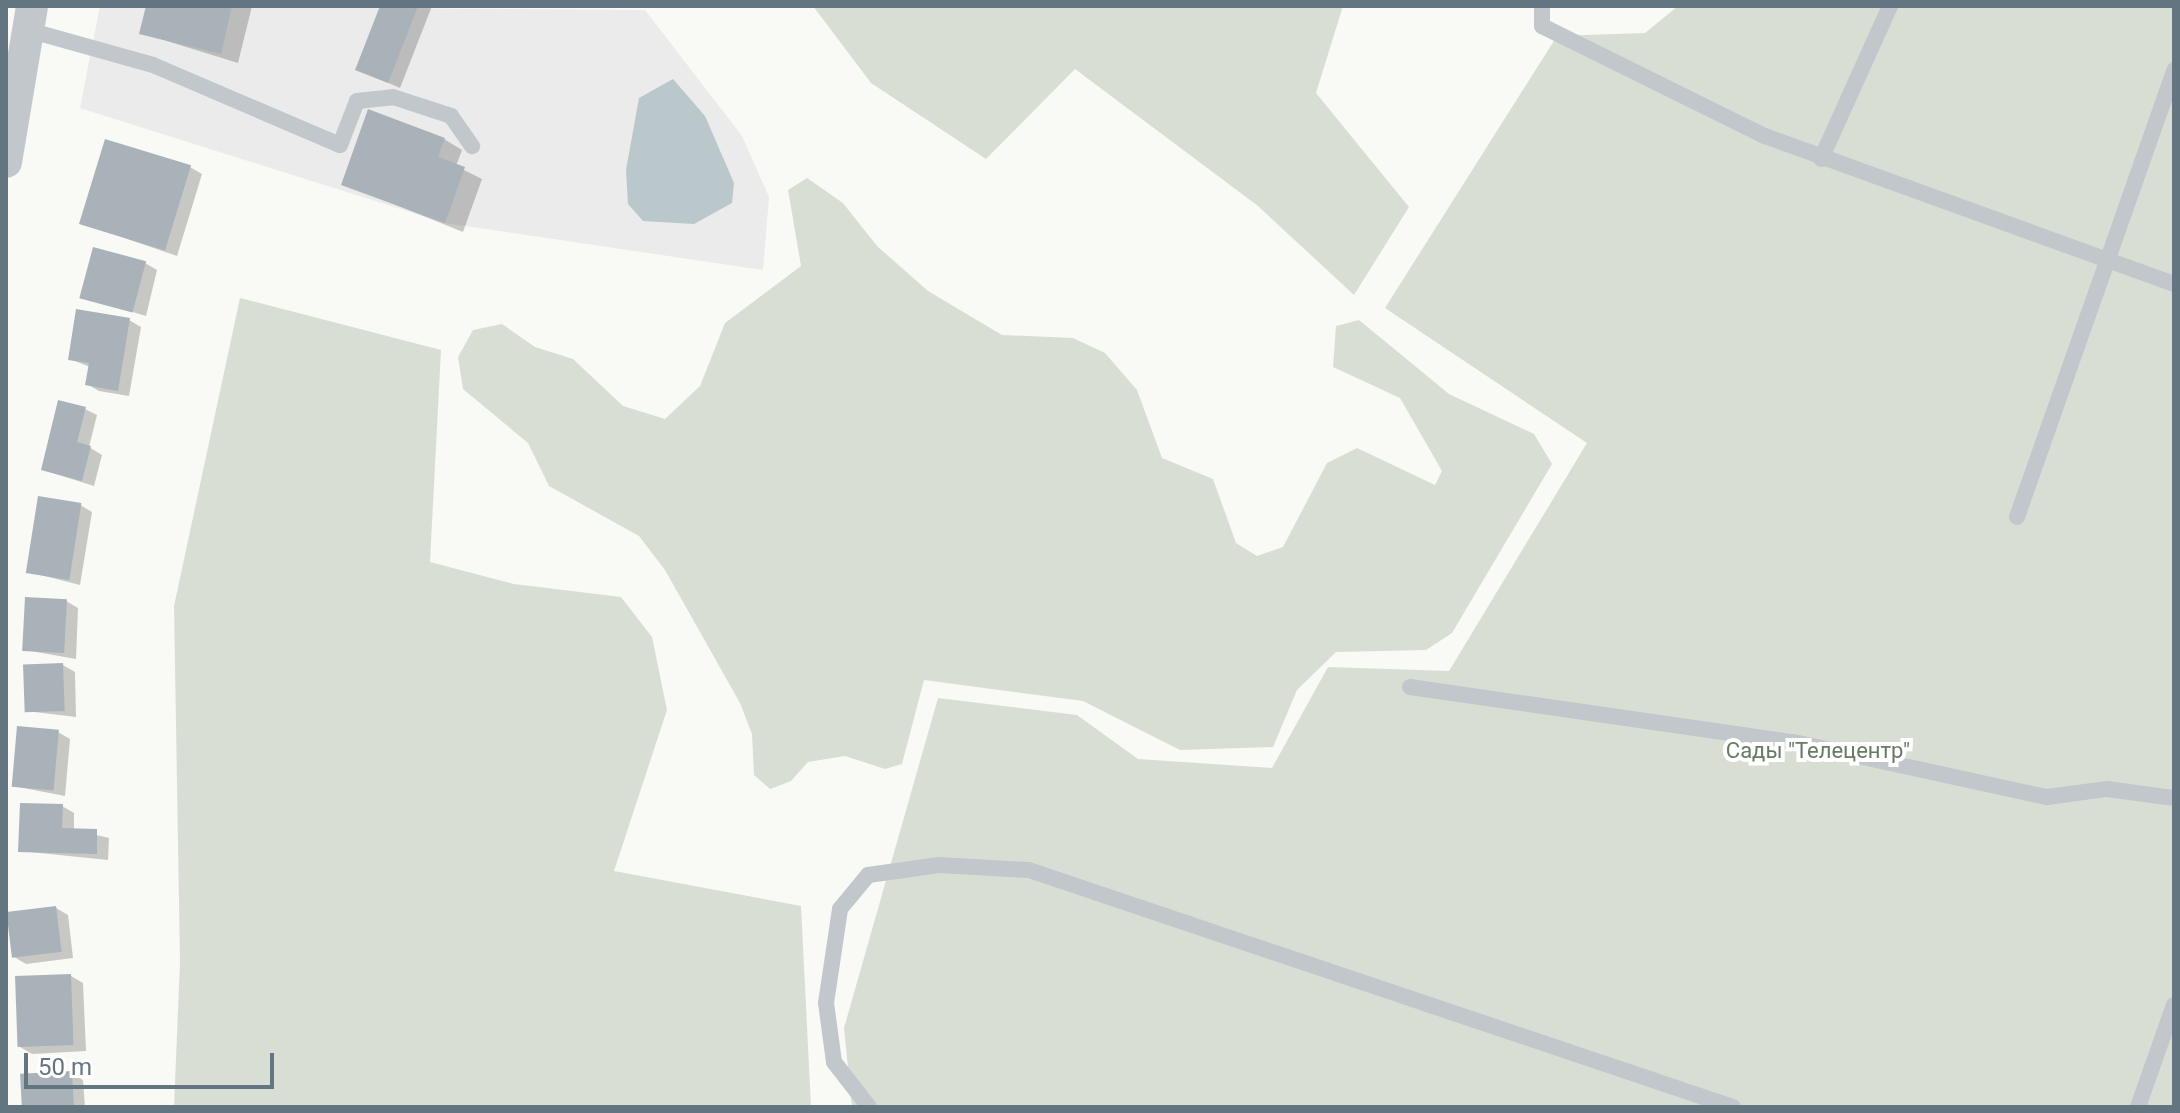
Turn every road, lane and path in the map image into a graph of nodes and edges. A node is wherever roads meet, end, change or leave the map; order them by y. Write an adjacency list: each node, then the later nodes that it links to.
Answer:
1 (1542, 6): 6 (lane)
2 (1890, 6): 6 (lane)
3 (30, 18): 5 (lane); 7 (street)
4 (2174, 70): 8 (lane)
5 (472, 146)
6 (1821, 159): 8 (lane)
7 (6, 162)
8 (2109, 263): 9 (lane); 10 (lane)
9 (2174, 284)
10 (2017, 517)
11 (1410, 687): 12 (lane)
12 (2174, 798)
13 (2174, 1005): 16 (lane)
14 (869, 1107): 15 (lane)
15 (1733, 1107)
16 (2138, 1107)

